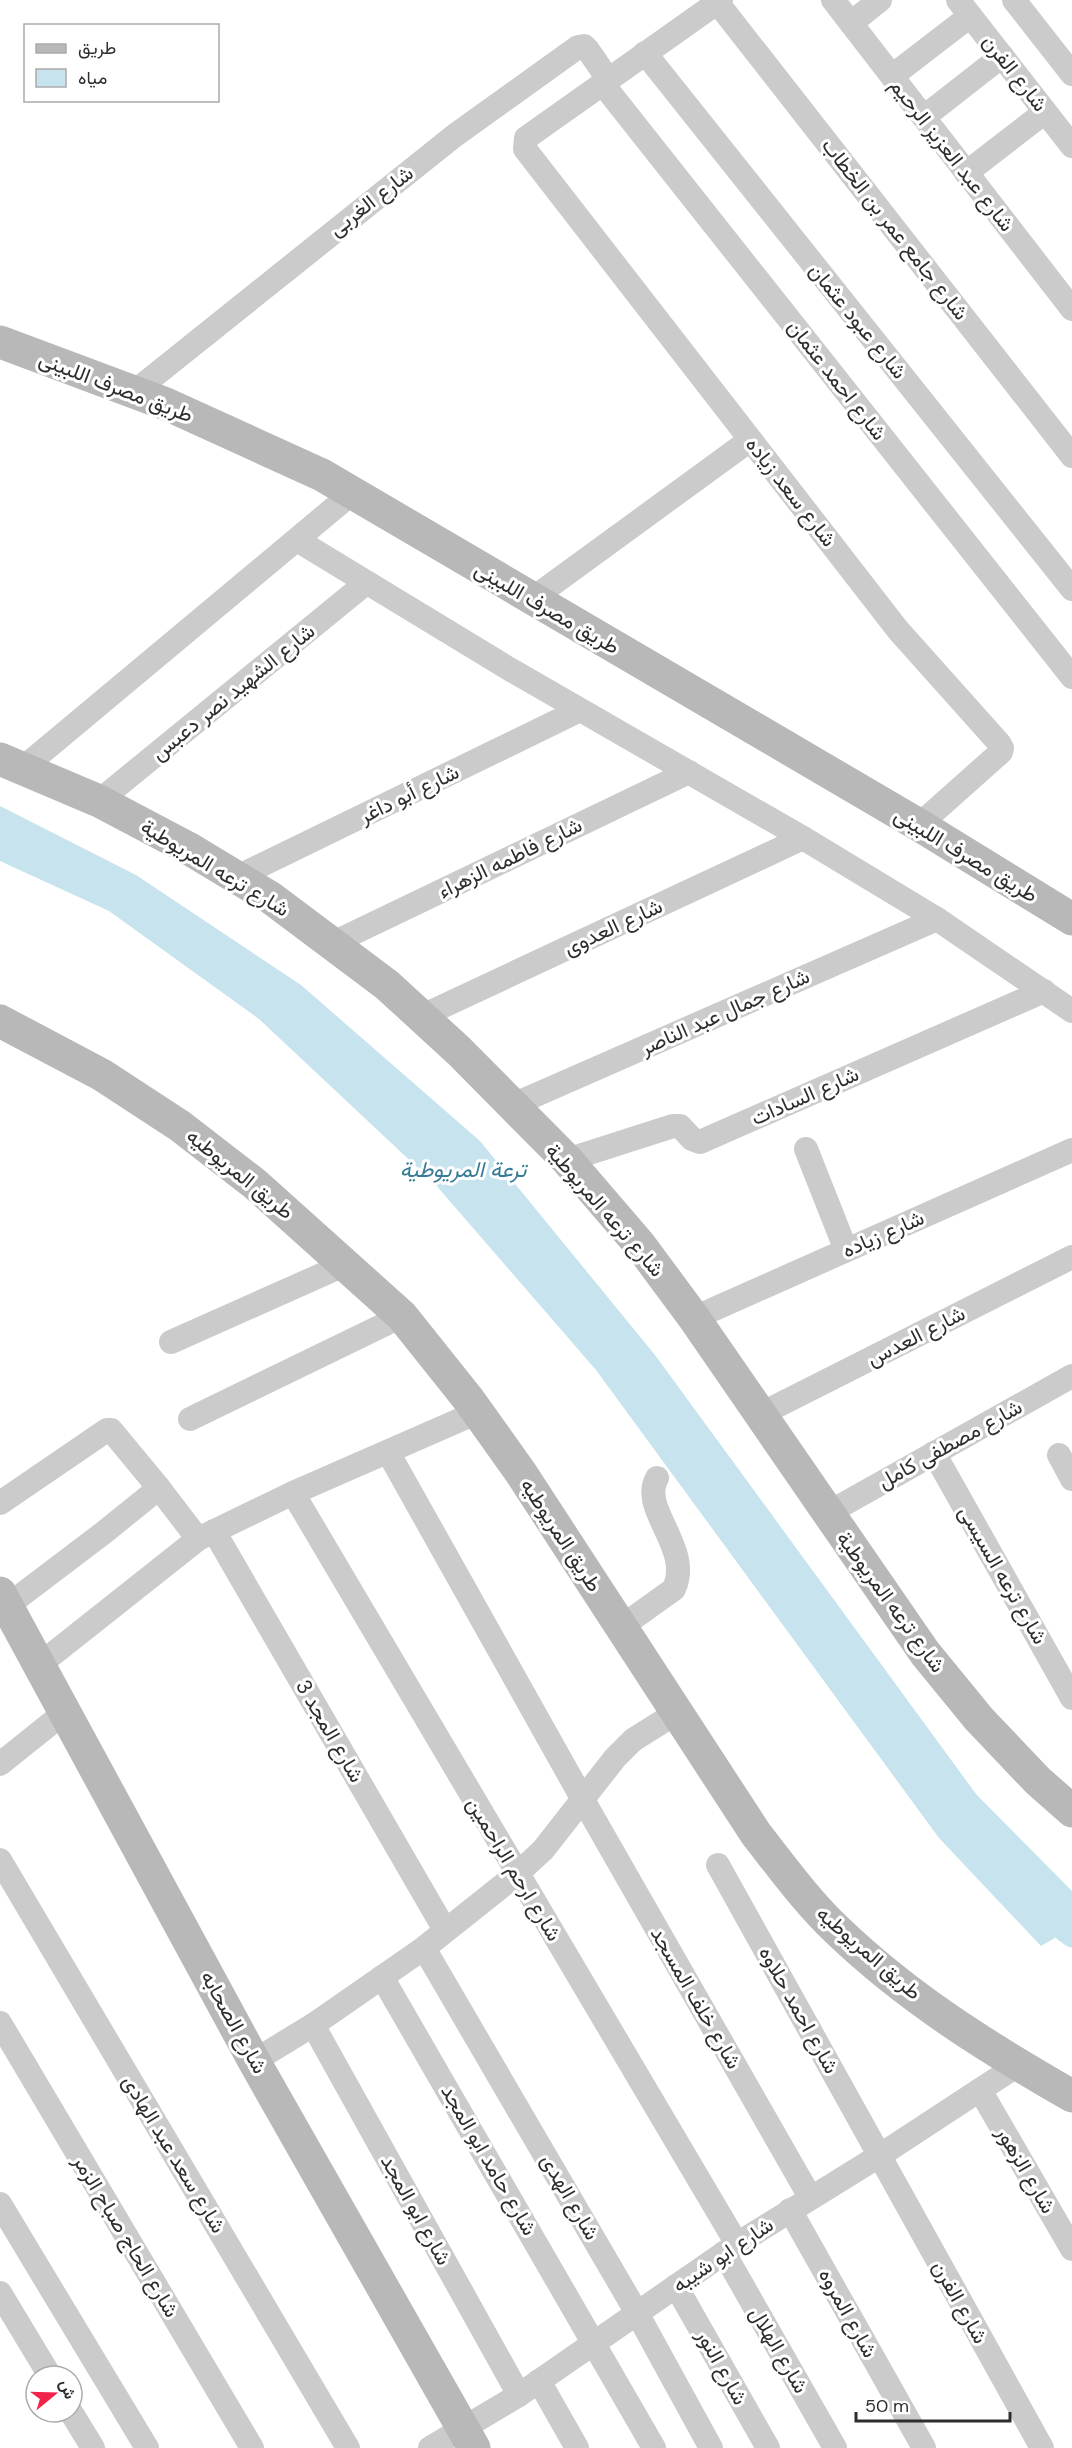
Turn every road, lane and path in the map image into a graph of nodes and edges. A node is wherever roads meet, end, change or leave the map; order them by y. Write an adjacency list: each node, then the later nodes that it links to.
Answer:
1 (833, 0): 6 (street, شارع عبد العزيز الرحيم)
2 (880, 0): 6 (street)
3 (1014, 0): 9 (street)
4 (719, 1): 7 (street); 20 (street, شارع جامع عمر بن الخطاب)
5 (964, 8): 8 (street, شارع الفرن); 10 (street)
6 (851, 23): 10 (street, شارع عبد العزيز الرحيم)
7 (645, 53): 11 (street); 24 (street, شارع عبود عثمان)
8 (1002, 56): 12 (street, شارع الفرن); 13 (street)
9 (1072, 74)
10 (892, 76): 13 (street, شارع عبد العزيز الرحيم)
11 (605, 81): 18 (street, شارع الغربى); 19 (street, شارع سعد زياده); 26 (street, شارع احمد عثمان)
12 (1046, 112): 14 (street, شارع الفرن); 15 (street)
13 (924, 117): 15 (street, شارع عبد العزيز الرحيم)
14 (1072, 146)
15 (966, 172): 16 (street, شارع عبد العزيز الرحيم)
16 (1072, 309)
17 (0, 342): 18 (street, طريق مصرف اللبينى)
18 (134, 392): 21 (street, طريق مصرف اللبينى)
19 (750, 440): 25 (street); 31 (street, شارع سعد زياده)
20 (1072, 456)
21 (351, 494): 22 (street); 25 (street, طريق مصرف اللبينى)
22 (297, 540): 23 (street); 28 (street)
23 (366, 583): 27 (street); 30 (street, شارع الشهيد نصر دعبس)
24 (1072, 588)
25 (532, 599): 31 (street, طريق مصرف اللبينى)
26 (1072, 677)
27 (580, 710): 29 (street); 33 (street, شارع أبو داغر)
28 (12, 764): 30 (street, شارع ترعه المريوطية)
29 (689, 772): 32 (street); 36 (street, شارع فاطمه الزهراء)
30 (99, 801): 33 (street, شارع ترعه المريوطية)
31 (919, 825): 35 (street, طريق مصرف اللبينى)
32 (803, 838): 34 (street); 39 (street, شارع العدوى)
33 (237, 877): 36 (street, شارع ترعه المريوطية)
34 (937, 919): 37 (street); 41 (street, شارع جمال عبد الناصر)
35 (1072, 920)
36 (331, 944): 39 (street, شارع ترعه المريوطية)
37 (1044, 991): 38 (street); 44 (street, شارع السادات)
38 (1072, 1011)
39 (422, 1016): 41 (street, شارع ترعه المريوطية)
40 (0, 1021): 47 (street, طريق المريوطيه)
41 (513, 1105): 44 (street, شارع ترعه المريوطية)
42 (806, 1149): 45 (street)
43 (1072, 1150): 45 (street, شارع زياده)
44 (567, 1161): 49 (street, شارع ترعه المريوطية)
45 (846, 1250): 49 (street, شارع زياده)
46 (1072, 1257): 53 (street, شارع العدس)
47 (346, 1264): 48 (street, طريق المريوطيه); 50 (street)
48 (402, 1316): 52 (street, طريق المريوطيه); 54 (street)
49 (694, 1318): 53 (street, شارع ترعه المريوطية)
50 (171, 1342)
51 (1072, 1376): 56 (street, شارع مصطفى كامل)
52 (477, 1412): 55 (street); 66 (street, طريق المريوطيه)
53 (760, 1414): 63 (street, شارع ترعه المريوطية)
54 (190, 1419)
55 (388, 1452): 61 (street); 72 (street, شارع خلف المسجد)
56 (934, 1453): 63 (street, شارع مصطفى كامل); 68 (street, شارع ترعه السيسى)
57 (1059, 1455): 59 (street)
58 (657, 1478): 66 (street)
59 (1072, 1479)
60 (159, 1488): 62 (street, شارع المجد 3); 64 (street, شارع المجد 3); 65 (street)
61 (294, 1493): 64 (street); 76 (street, شارع ارحم الراحمين)
62 (0, 1503)
63 (828, 1513): 73 (street, شارع ترعه المريوطية)
64 (206, 1535): 67 (street); 77 (street, شارع المجد 3)
65 (4, 1599): 67 (street, شارع الصحابه)
66 (621, 1628): 70 (street, طريق المريوطيه)
67 (39, 1665): 69 (street, شارع الصحابه)
68 (1072, 1698)
69 (65, 1712): 71 (street); 82 (street, شارع الصحابه)
70 (676, 1713): 72 (street); 83 (street, طريق المريوطيه)
71 (0, 1764)
72 (582, 1798): 76 (street); 88 (street, شارع خلف المسجد)
73 (1072, 1811)
74 (0, 1860): 103 (street, شارع سعد عبد الهادى)
75 (718, 1864): 86 (street, شارع احمد حلاوه)
76 (517, 1874): 77 (street); 89 (street, شارع ارحم الراحمين)
77 (446, 1930): 78 (street)
78 (424, 1948): 79 (street); 93 (street, شارع الهدى)
79 (382, 1977): 81 (street); 94 (street, شارع حامد ابو المجد)
80 (0, 2024): 102 (street, شارع الحاج صباح الزمر)
81 (312, 2025): 82 (street); 97 (street, شارع ابو المجد)
82 (254, 2061): 99 (street, شارع الصحابه)
83 (1018, 2065): 84 (street, شارع ابو شيبه); 85 (street, طريق المريوطيه)
84 (980, 2090): 86 (street, شارع ابو شيبه); 90 (street, شارع الزهور)
85 (1072, 2096)
86 (879, 2156): 88 (street, شارع ابو شيبه); 111 (street, شارع الفرن)
87 (0, 2204): 101 (street)
88 (800, 2204): 89 (street, شارع ابو شيبه); 110 (street, شارع المروه)
89 (731, 2248): 91 (street, شارع ابو شيبه); 109 (street, شارع الهلال)
90 (1072, 2249)
91 (676, 2286): 93 (street, شارع ابو شيبه); 108 (street, شارع النور)
92 (0, 2293): 95 (street)
93 (637, 2313): 94 (street, شارع ابو شيبه); 107 (street, شارع الهدى)
94 (595, 2343): 96 (street, شارع ابو شيبه); 106 (street, شارع حامد ابو المجد)
95 (43, 2364)
96 (539, 2381): 97 (street, شارع ابو شيبه); 105 (street)
97 (519, 2395): 99 (street, شارع ابو شيبه)
98 (78, 2424): 100 (street)
99 (469, 2438): 104 (street, شارع ابو شيبه)
100 (93, 2448)
101 (147, 2448)
102 (252, 2448)
103 (348, 2448)
104 (430, 2448)
105 (577, 2448)
106 (654, 2448)
107 (711, 2448)
108 (768, 2448)
109 (835, 2448)
110 (924, 2448)
111 (1042, 2448)

